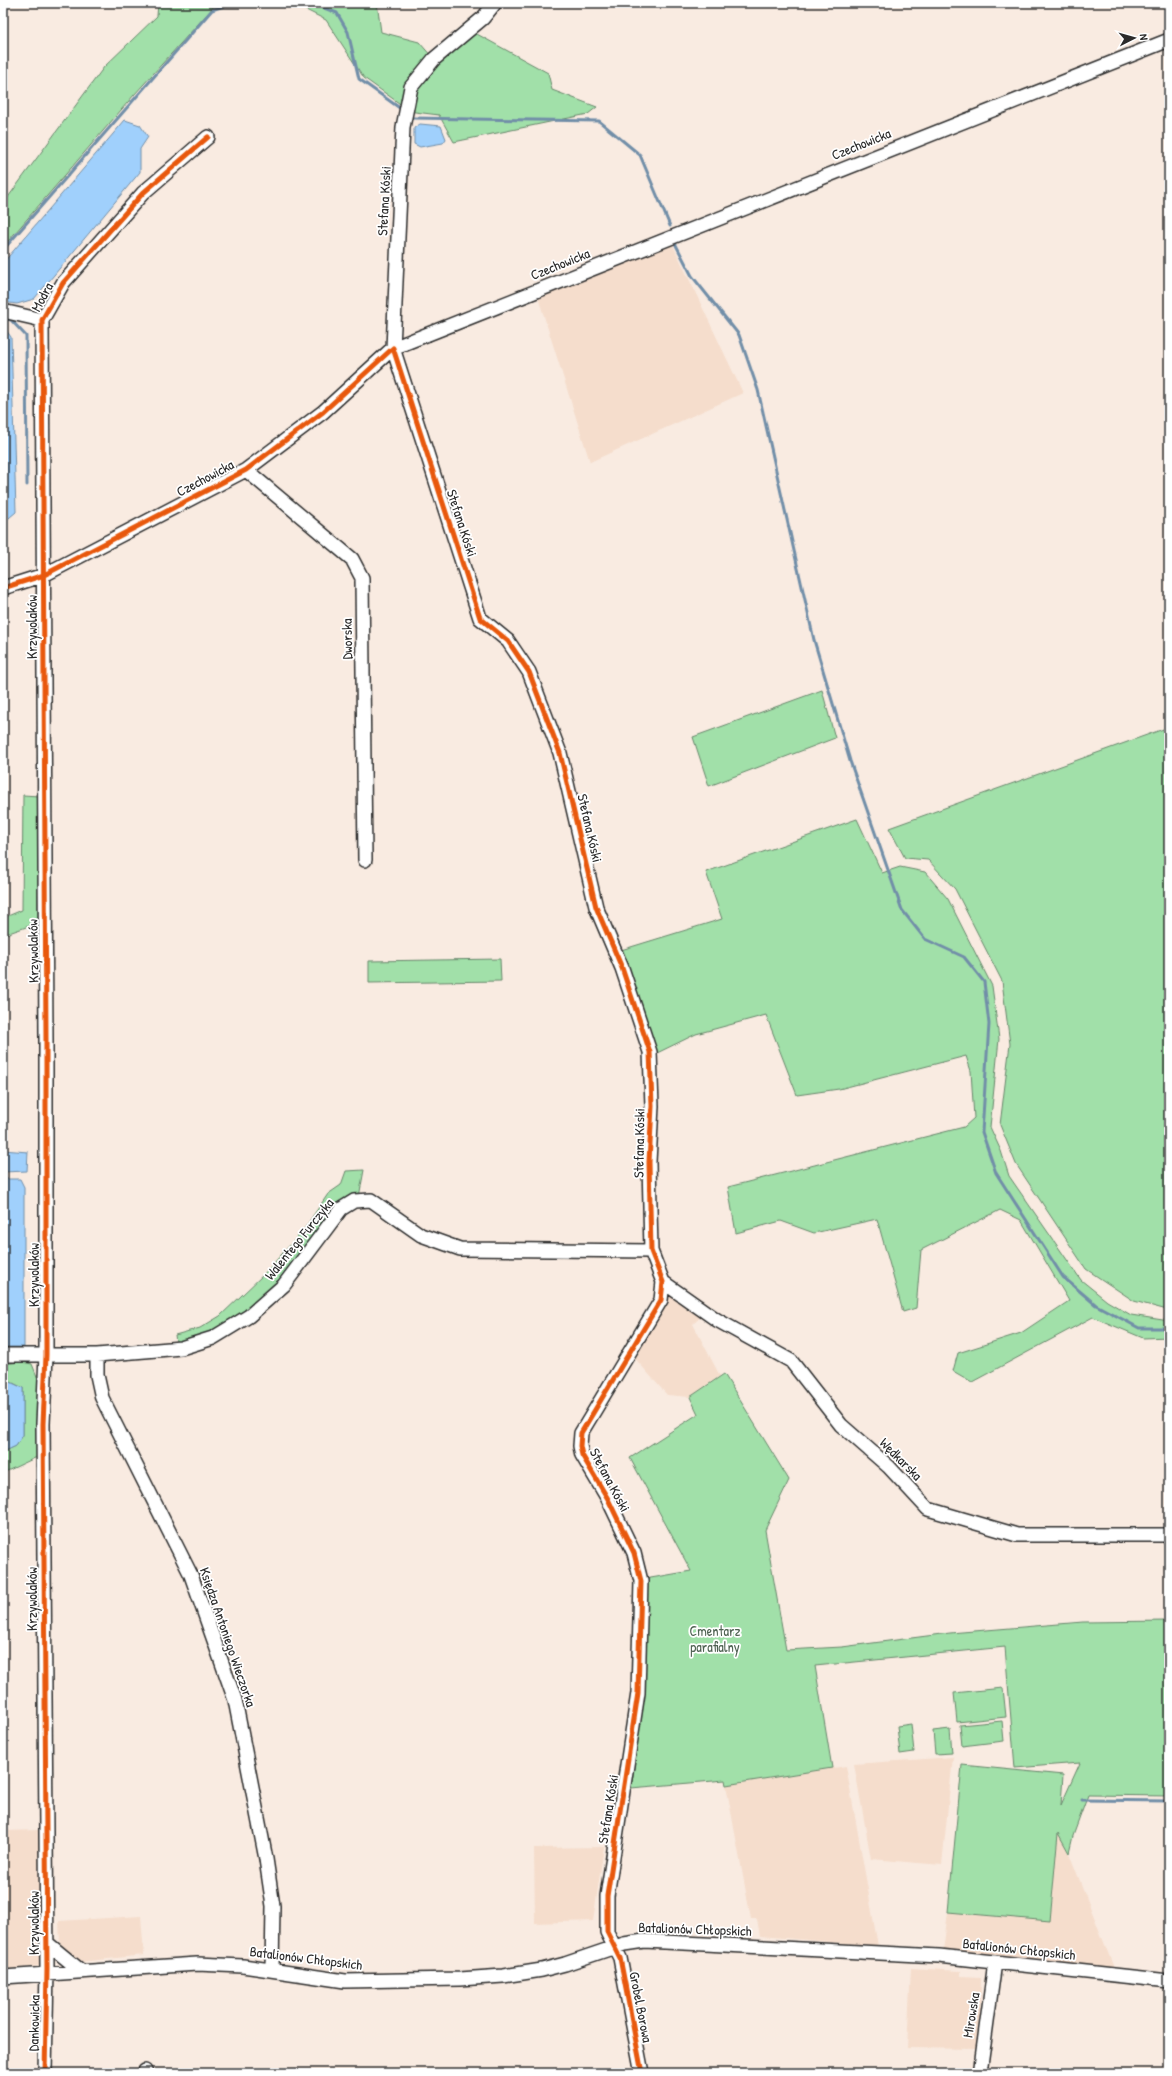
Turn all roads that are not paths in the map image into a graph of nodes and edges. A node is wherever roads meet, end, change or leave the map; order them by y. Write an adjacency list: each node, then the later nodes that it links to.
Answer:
1 (495, 3): 6 (street, Stefana Kóski)
2 (1169, 40): 6 (street, Czechowicka)
3 (208, 137): 5 (street, Modra)
4 (3, 311): 5 (street, Modra)
5 (42, 320): 8 (street, Modra)
6 (393, 348): 7 (street, Czechowicka); 11 (street, Stefana Kóski)
7 (246, 470): 8 (street, Czechowicka); 10 (street, Dworska)
8 (44, 575): 9 (street, Czechowicka); 14 (street, Krzywolaków)
9 (3, 588)
10 (365, 860)
11 (651, 1251): 12 (street, Stefana Kóski); 15 (street, Walentego Furczyka)
12 (663, 1282): 16 (street, Wędkarska); 18 (street, Stefana Kóski)
13 (3, 1355): 14 (street, Walentego Furczyka)
14 (46, 1355): 15 (street, Walentego Furczyka); 17 (street, Krzywolaków)
15 (97, 1355): 20 (street, Księdza Antoniego Wieczorka)
16 (1169, 1535)
17 (46, 1943): 21 (street); 22 (street, Krzywolaków)
18 (614, 1948): 19 (street, Batalionów Chłopskich); 20 (street, Batalionów Chłopskich); 26 (street, Grobel Borowa)
19 (994, 1962): 24 (street, Batalionów Chłopskich); 27 (street, Mirowska)
20 (272, 1970): 21 (street, Batalionów Chłopskich)
21 (81, 1972): 22 (street, Batalionów Chłopskich)
22 (47, 1974): 23 (street, Batalionów Chłopskich); 25 (street, Dankowicka)
23 (3, 1977)
24 (1169, 1981)
25 (45, 2073)
26 (642, 2073)
27 (980, 2073)

